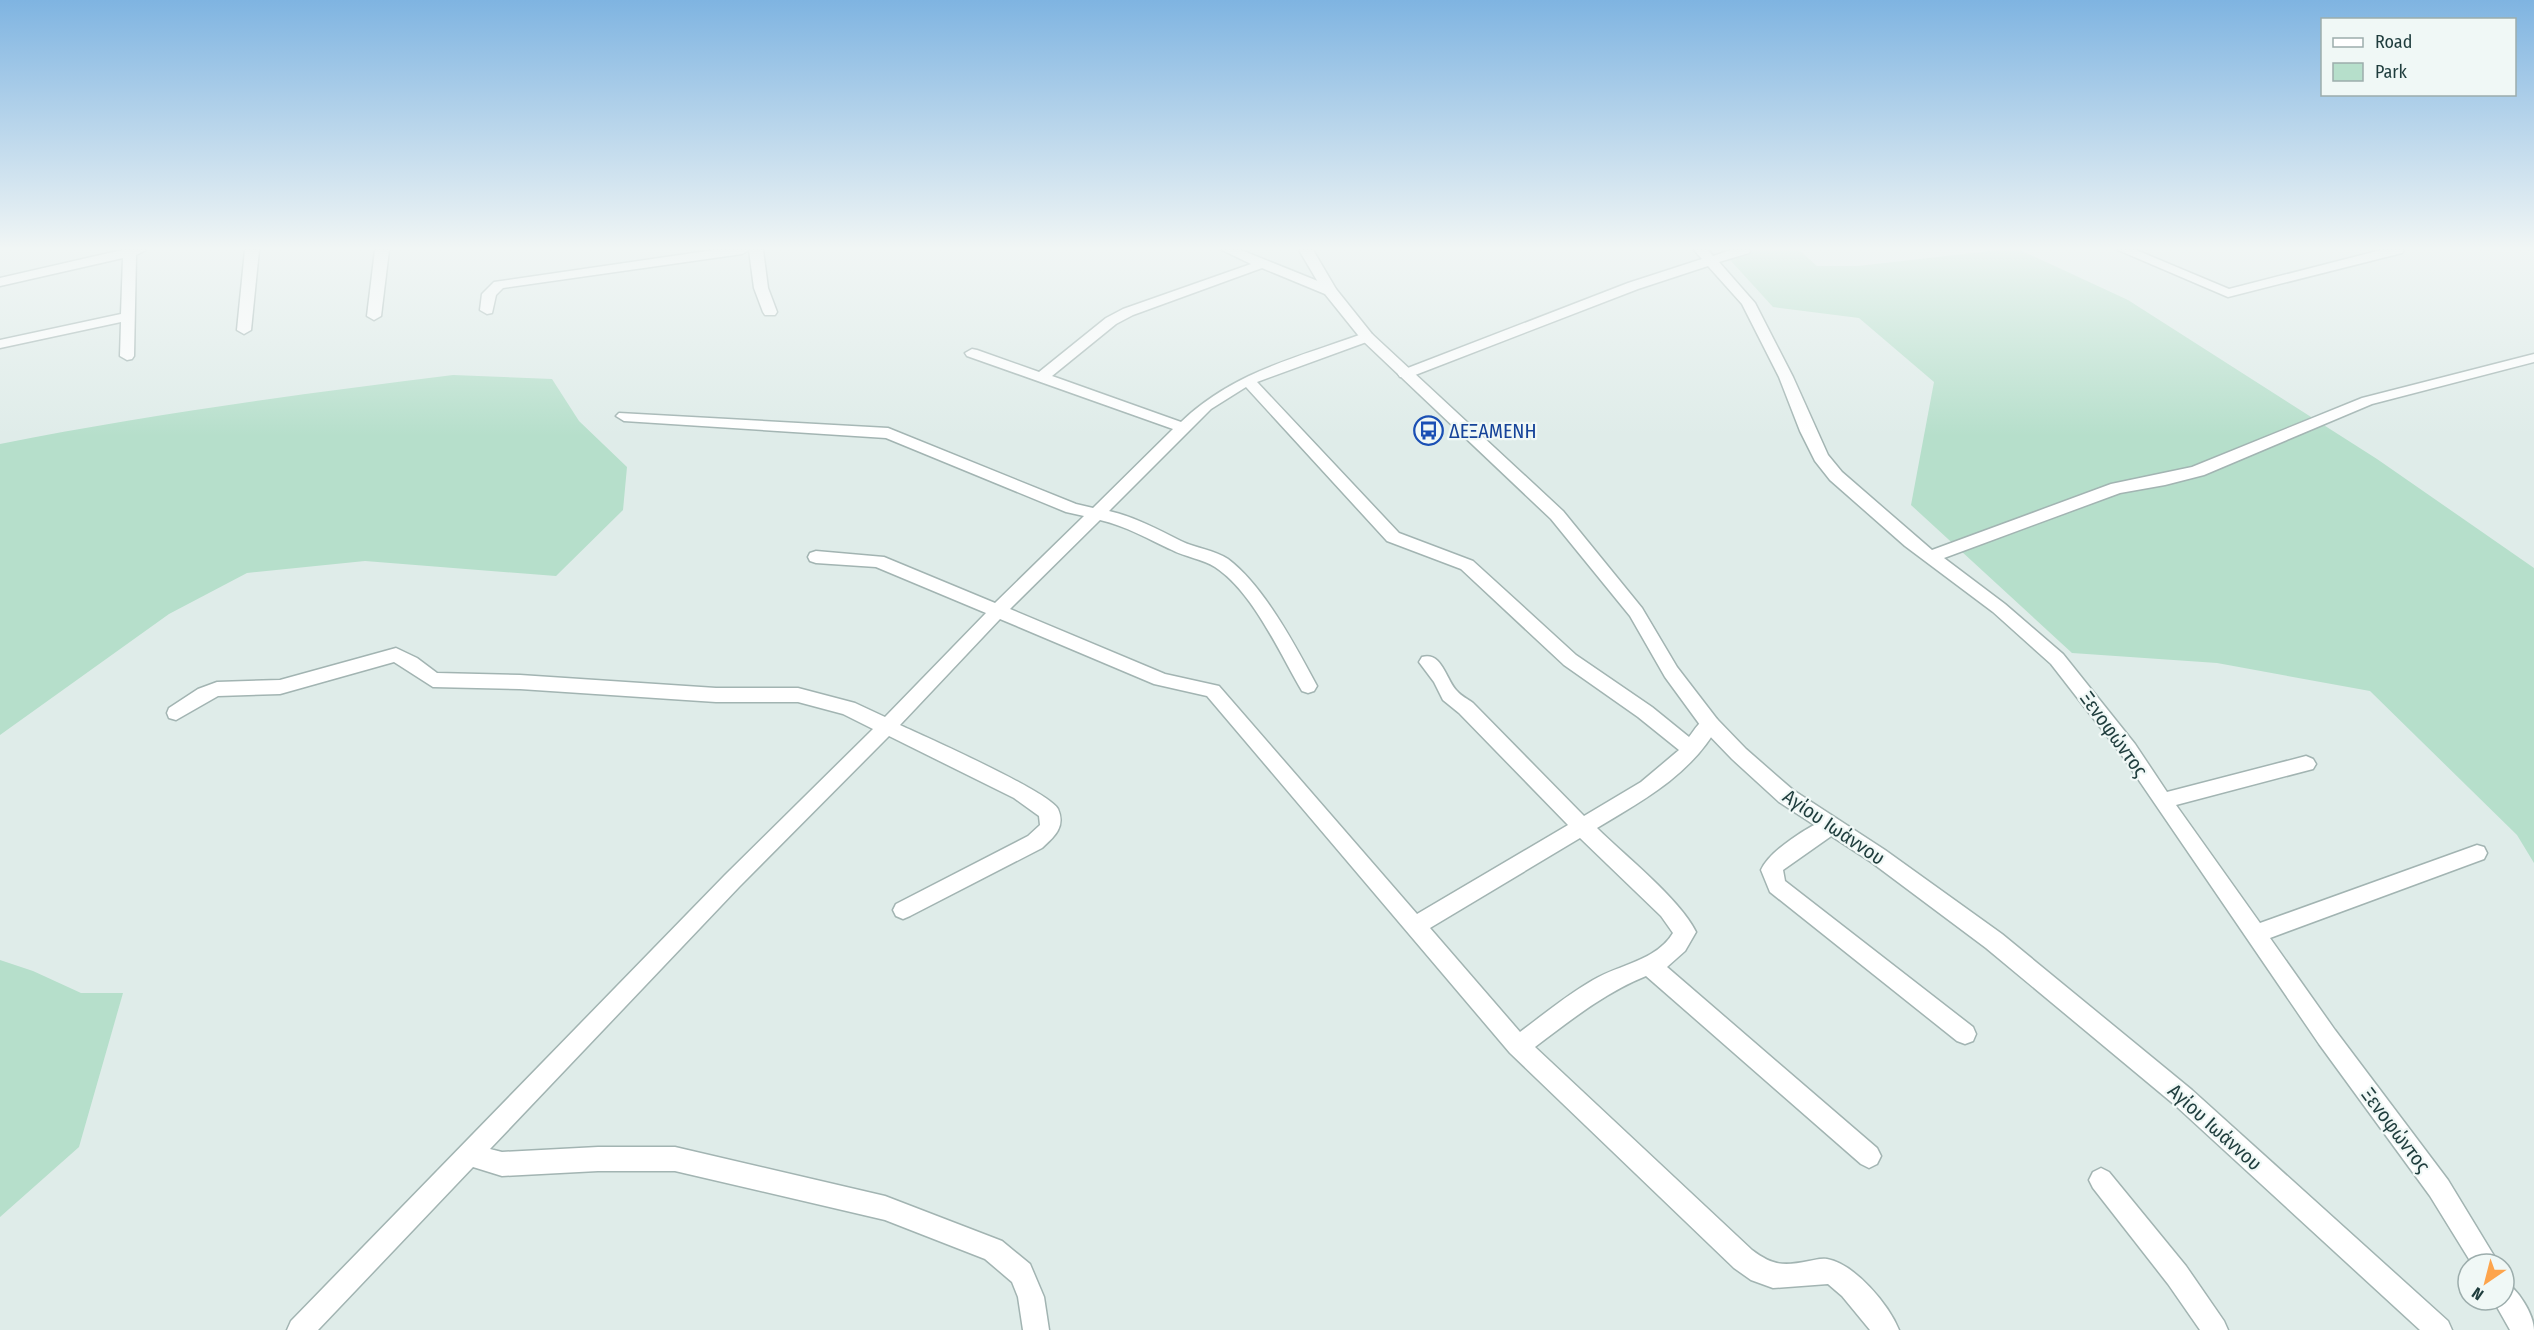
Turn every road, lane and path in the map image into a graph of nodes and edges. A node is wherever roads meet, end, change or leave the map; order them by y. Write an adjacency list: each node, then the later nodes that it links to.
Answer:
1 (127, 312): 9 (street)
2 (245, 312): 10 (street)
3 (374, 312): 8 (street)
4 (1128, 312): 17 (street)
5 (1347, 312): 11 (street, Αγίου Ιωάννου)
6 (1565, 312): 16 (street)
7 (1753, 312): 22 (street, Ξενοφώντος)
8 (374, 316)
9 (127, 317): 12 (street); 14 (street)
10 (243, 330)
11 (1367, 337): 16 (street, Αγίου Ιωάννου); 18 (street)
12 (0, 344)
13 (972, 353): 17 (street)
14 (127, 356)
15 (2534, 358): 22 (street)
16 (1405, 374): 28 (street, Αγίου Ιωάννου)
17 (1041, 378): 20 (street)
18 (1247, 380): 20 (street); 30 (street)
19 (624, 416): 21 (street)
20 (1184, 429): 21 (street)
21 (1097, 513): 24 (street); 26 (street)
22 (1932, 556): 32 (street, Ξενοφώντος)
23 (816, 557): 24 (street)
24 (997, 612): 29 (street); 37 (street)
25 (1428, 662): 34 (street)
26 (1308, 686)
27 (176, 714): 29 (street)
28 (1710, 724): 30 (street); 33 (street, Αγίου Ιωάννου)
29 (887, 727): 36 (street); 42 (street)
30 (1692, 750): 34 (street)
31 (2306, 764): 32 (street)
32 (2163, 801): 38 (street, Ξενοφώντος)
33 (1830, 826): 40 (street); 51 (street, Αγίου Ιωάννου)
34 (1583, 828): 37 (street); 39 (street)
35 (2477, 853): 38 (street)
36 (903, 910)
37 (1415, 926): 41 (street)
38 (2256, 934): 45 (street, Ξενοφώντος)
39 (1652, 967): 41 (street); 43 (street)
40 (1965, 1034)
41 (1518, 1046): 49 (street)
42 (470, 1155): 47 (street); 48 (street)
43 (1869, 1156)
44 (2101, 1180): 50 (street)
45 (2479, 1252)
46 (2514, 1312): 52 (street)
47 (300, 1330)
48 (1036, 1330)
49 (1886, 1330)
50 (2215, 1330)
51 (2439, 1330)
52 (2525, 1330)

